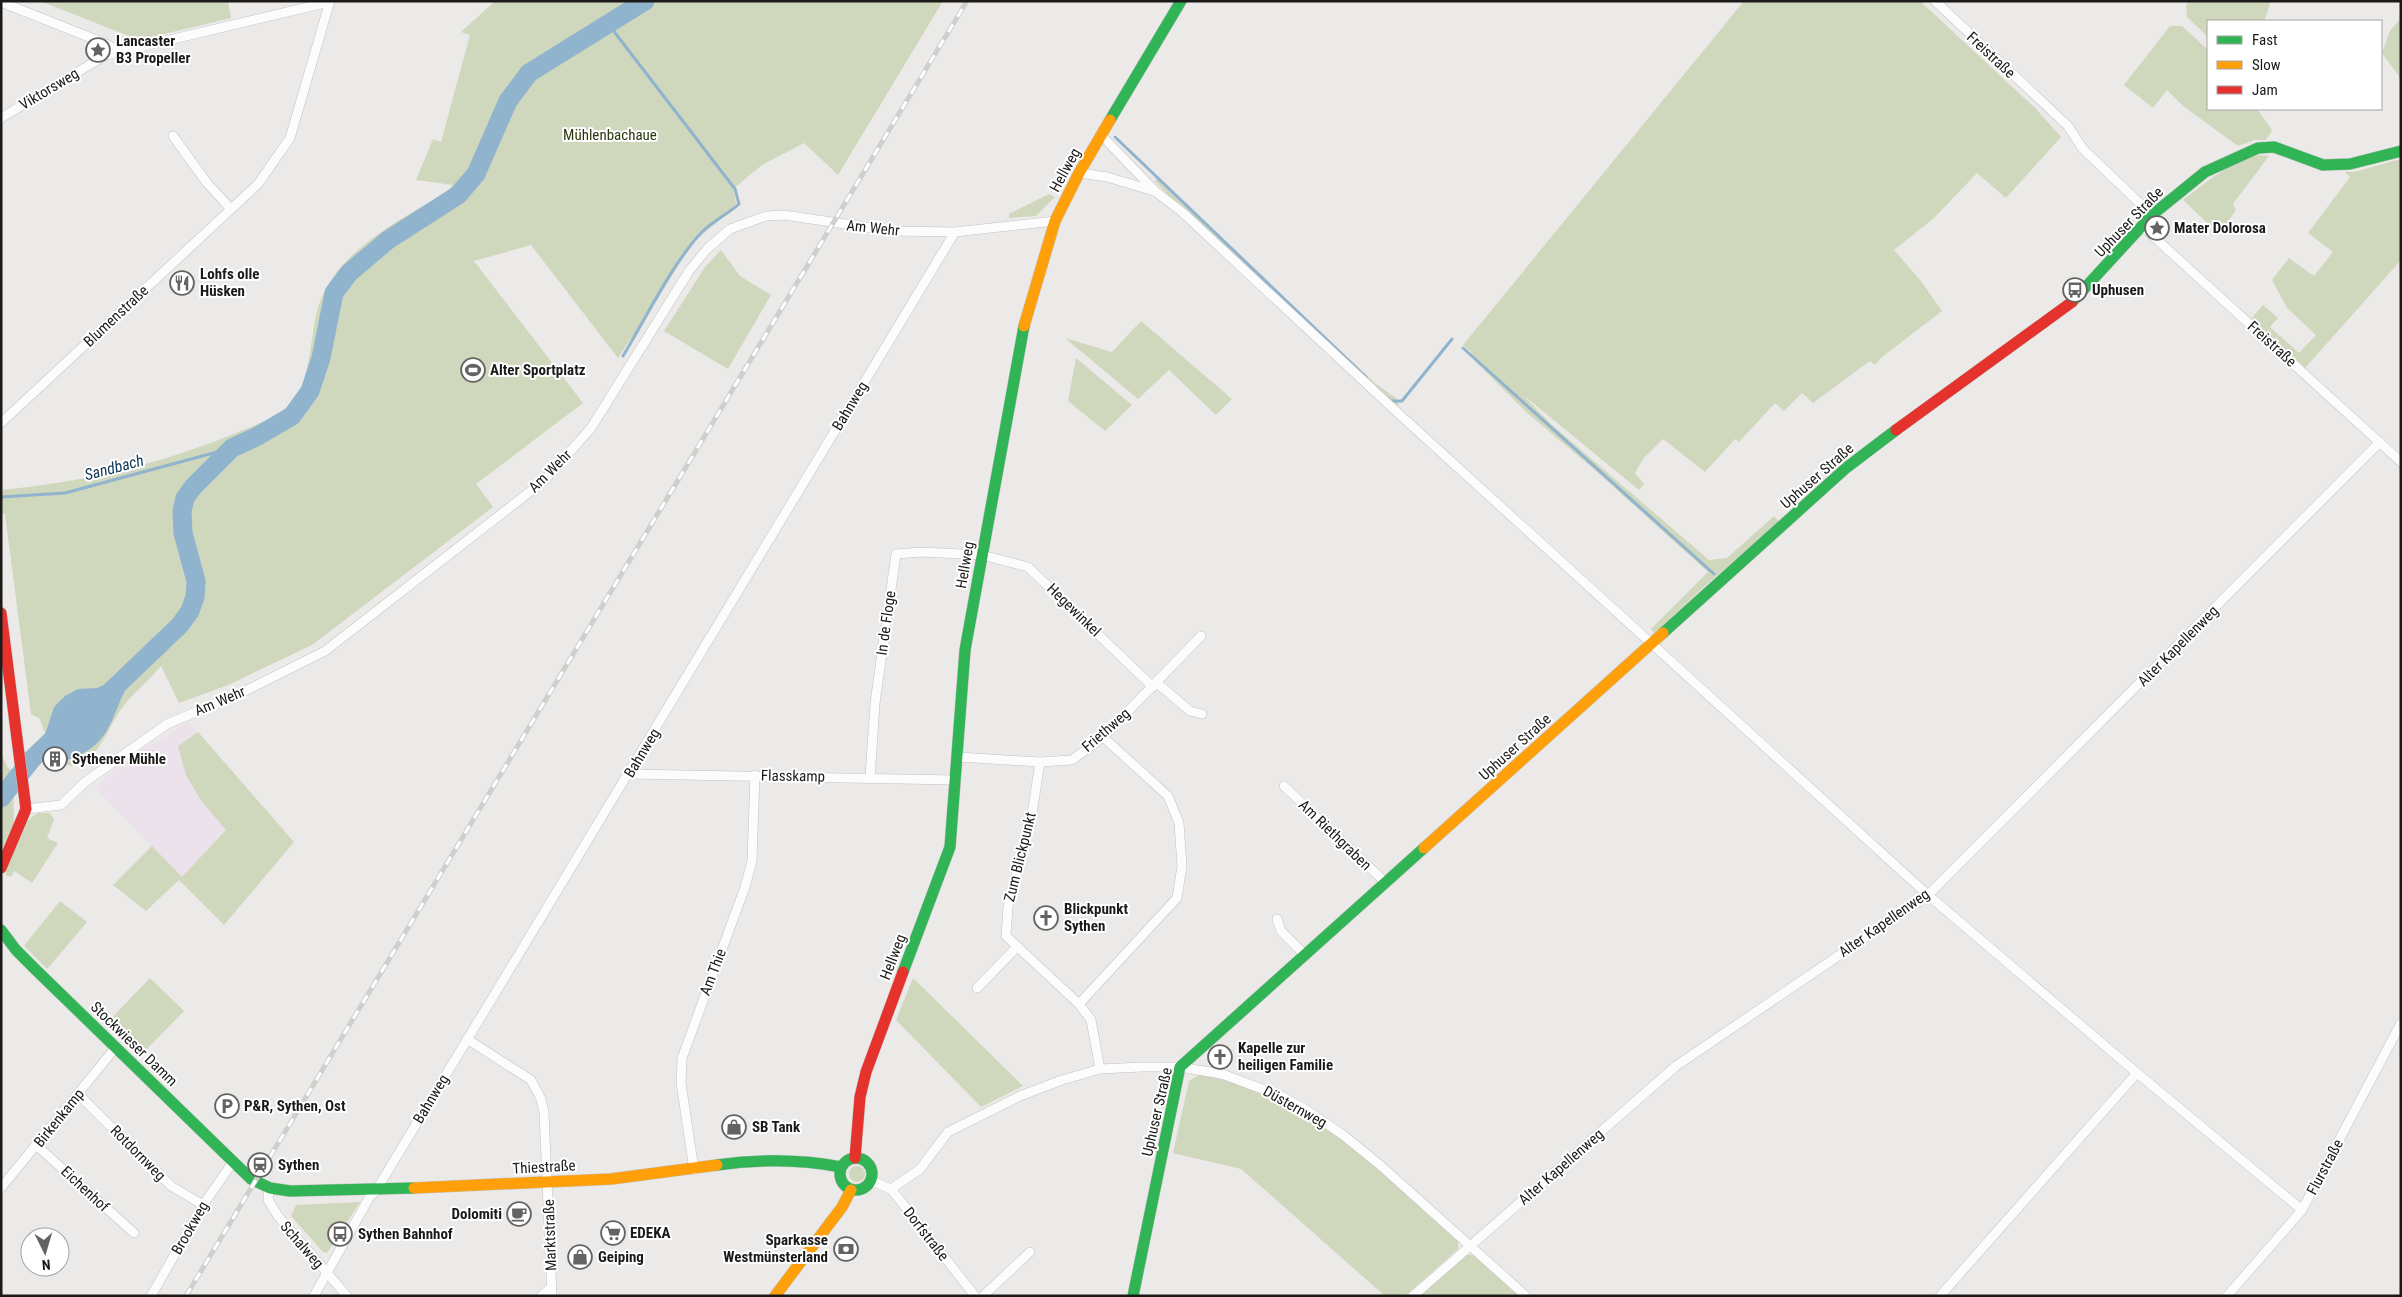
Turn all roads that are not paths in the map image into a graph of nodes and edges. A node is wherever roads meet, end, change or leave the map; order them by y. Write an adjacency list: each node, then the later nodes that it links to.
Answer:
1 (1181, 1): 8 (street, Hellweg)
2 (1935, 1): 13 (street, Freistraße)
3 (1, 2): 5 (street)
4 (329, 2): 5 (street, Viktorsweg); 12 (street, Blumenstraße)
5 (119, 51): 6 (street, Viktorsweg)
6 (1, 118)
7 (174, 136): 12 (street)
8 (1102, 136): 10 (street, Hellweg); 11 (street)
9 (2401, 151): 13 (street, Uphuser Straße)
10 (1080, 173): 11 (street); 14 (street, Hellweg)
11 (1156, 192): 23 (street)
12 (231, 209): 17 (street, Blumenstraße)
13 (2152, 215): 15 (street, Uphuser Straße)
14 (1055, 221): 16 (street, Am Wehr); 20 (street, Hellweg)
15 (2143, 227): 18 (street, Freistraße); 23 (street, Uphuser Straße)
16 (954, 232): 29 (street, Bahnweg); 34 (street, Am Wehr)
17 (1, 423)
18 (2380, 442): 19 (street, Freistraße); 37 (street, Alter Kapellenweg)
19 (2401, 462)
20 (982, 554): 24 (street, Hegewinkel); 27 (street, Hellweg); 31 (street, In de Floge)
21 (1, 613): 34 (street)
22 (1201, 636): 24 (street, Friethweg)
23 (1653, 643): 36 (street, Uphuser Straße); 37 (street)
24 (1155, 685): 25 (street); 26 (street, Friethweg)
25 (1202, 714)
26 (1103, 737): 28 (street, Friethweg); 43 (street)
27 (958, 757): 28 (street, Friethweg); 32 (street, Hellweg)
28 (1040, 762): 40 (street, Zum Blickpunkt)
29 (629, 774): 30 (street, Flasskamp); 45 (street, Bahnweg)
30 (755, 775): 31 (street, Flasskamp); 55 (street, Am Thie)
31 (870, 778): 32 (street, Flasskamp)
32 (956, 780): 52 (street, Hellweg)
33 (1284, 786): 36 (street, Am Riethgraben)
34 (26, 809): 35 (street)
35 (1, 868)
36 (1386, 883): 41 (street, Uphuser Straße)
37 (1928, 895): 49 (street); 67 (street, Alter Kapellenweg)
38 (1277, 919): 41 (street)
39 (1, 930): 46 (street, Stockwieser Damm)
40 (1017, 947): 42 (street); 43 (street, Zum Blickpunkt)
41 (1305, 955): 47 (street, Uphuser Straße)
42 (977, 988)
43 (1079, 1004): 48 (street, Zum Blickpunkt)
44 (2401, 1023): 65 (street, Flurstraße)
45 (467, 1039): 58 (street, Marktstraße); 61 (street, Bahnweg)
46 (116, 1047): 50 (street, Birkenkamp); 53 (street, Stockwieser Damm)
47 (1180, 1067): 48 (street, Düsternweg); 67 (street, Düsternweg); 78 (street, Uphuser Straße)
48 (1100, 1069): 62 (street, Düsternweg)
49 (2137, 1073): 65 (street); 81 (street)
50 (78, 1094): 51 (street, Birkenkamp); 64 (street, Rotdornweg)
51 (36, 1145): 59 (street, Birkenkamp); 66 (street, Eichenhof)
52 (855, 1158): 54 (street); 57 (street)
53 (233, 1162): 56 (street, Stockwieser Damm); 64 (street, Brookweg)
54 (841, 1168): 55 (street, Thiestraße); 63 (street)
55 (694, 1170): 58 (street, Thiestraße)
56 (249, 1178): 60 (street, Thiestraße)
57 (872, 1181): 62 (street, Dorfstraße); 63 (street)
58 (548, 1182): 61 (street, Thiestraße); 70 (street, Marktstraße)
59 (1, 1188)
60 (269, 1189): 61 (street, Thiestraße); 69 (street, Schalweg)
61 (377, 1189): 69 (street, Bahnweg)
62 (891, 1189): 76 (street, Dorfstraße)
63 (850, 1190): 75 (street)
64 (203, 1205): 71 (street, Brookweg)
65 (2302, 1210): 82 (street, Flurstraße)
66 (134, 1233)
67 (1470, 1247): 79 (street, Alter Kapellenweg); 80 (street, Düsternweg)
68 (1030, 1252): 77 (street)
69 (327, 1273): 72 (street, Bahnweg); 73 (street, Schalweg)
70 (552, 1291): 74 (street, Marktstraße)
71 (151, 1296)
72 (314, 1296)
73 (347, 1296)
74 (541, 1296)
75 (775, 1296)
76 (975, 1296)
77 (983, 1296)
78 (1133, 1296)
79 (1414, 1296)
80 (1526, 1296)
81 (1940, 1296)
82 (2227, 1296)

